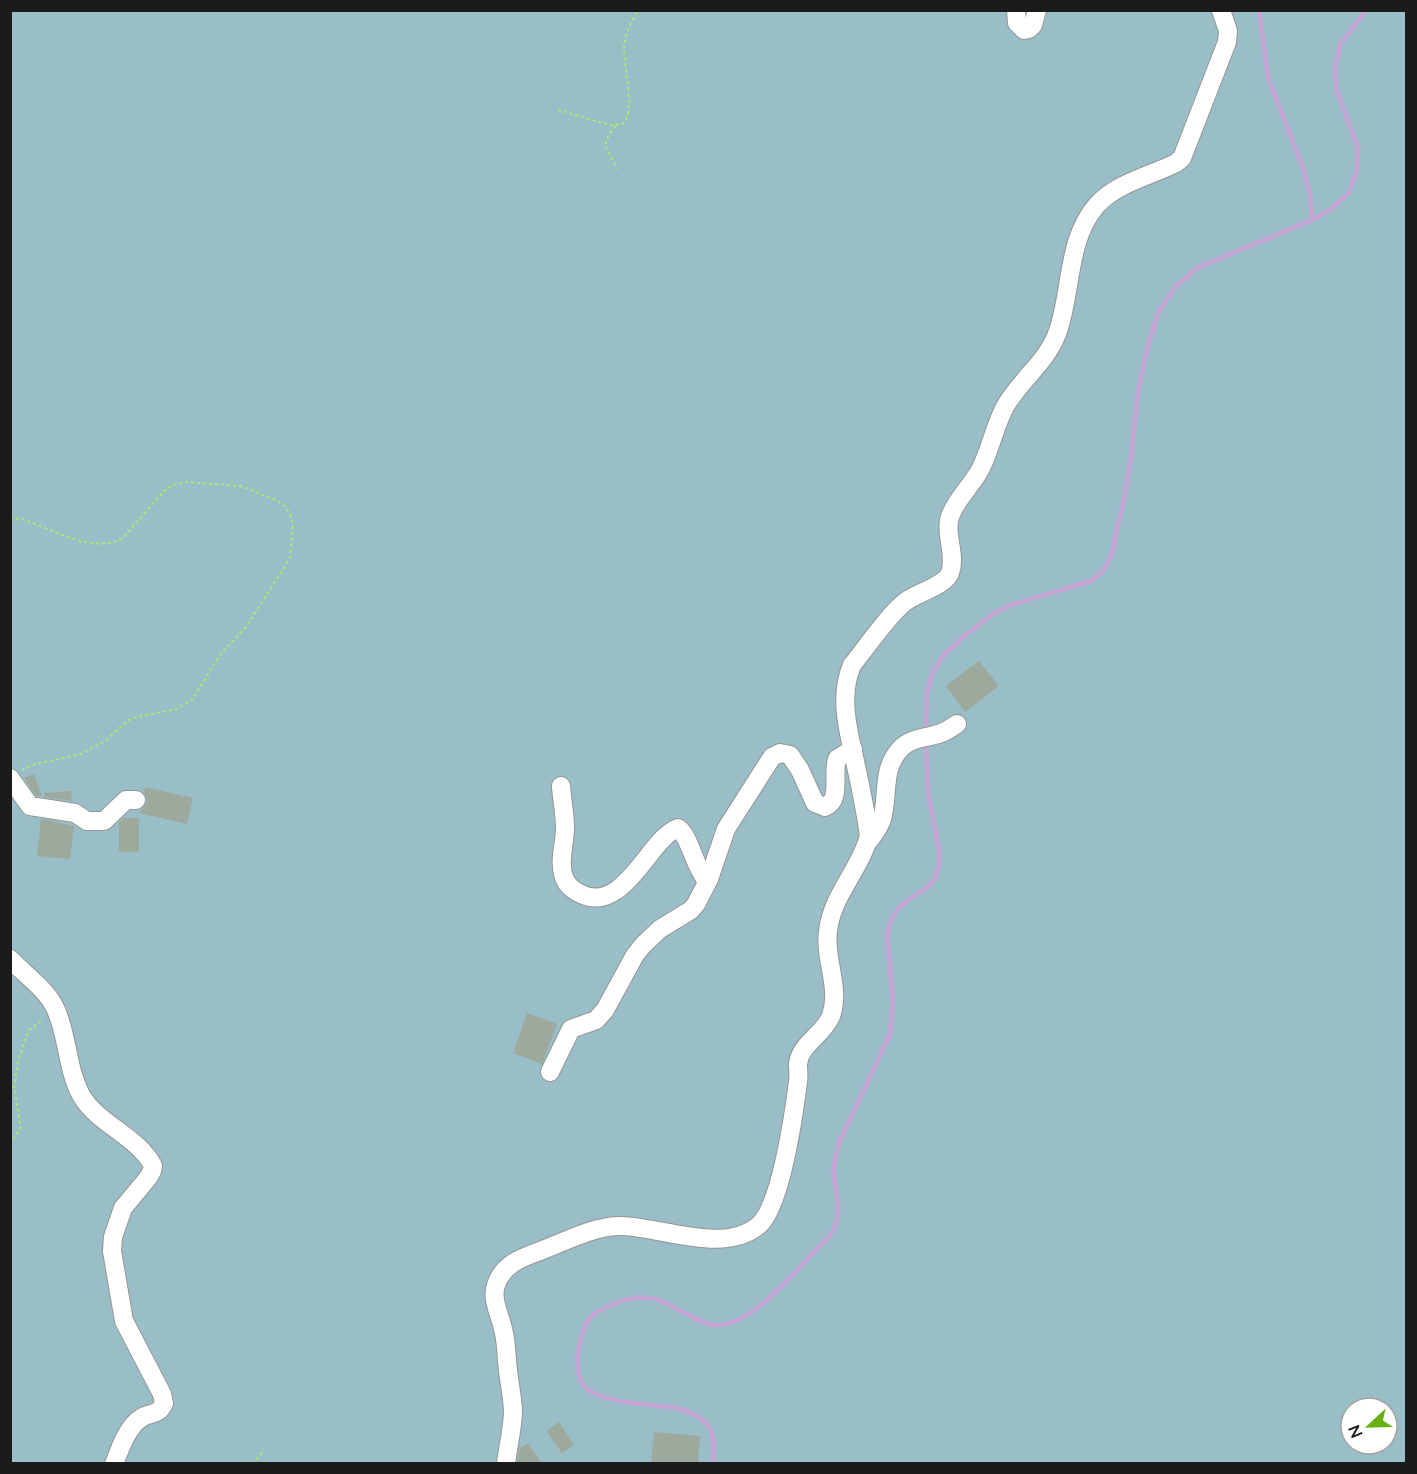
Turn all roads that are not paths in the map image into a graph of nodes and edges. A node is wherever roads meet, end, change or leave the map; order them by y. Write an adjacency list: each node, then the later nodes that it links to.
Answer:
1 (1016, 10): 2 (street)
2 (1037, 10)
3 (1221, 10): 5 (street)
4 (957, 724): 9 (street)
5 (853, 748): 9 (street); 10 (street)
6 (16, 774): 8 (street)
7 (561, 786): 10 (street)
8 (136, 800)
9 (867, 843): 14 (street)
10 (708, 881): 12 (street)
11 (10, 959): 13 (street)
12 (550, 1072)
13 (114, 1464)
14 (506, 1464)

